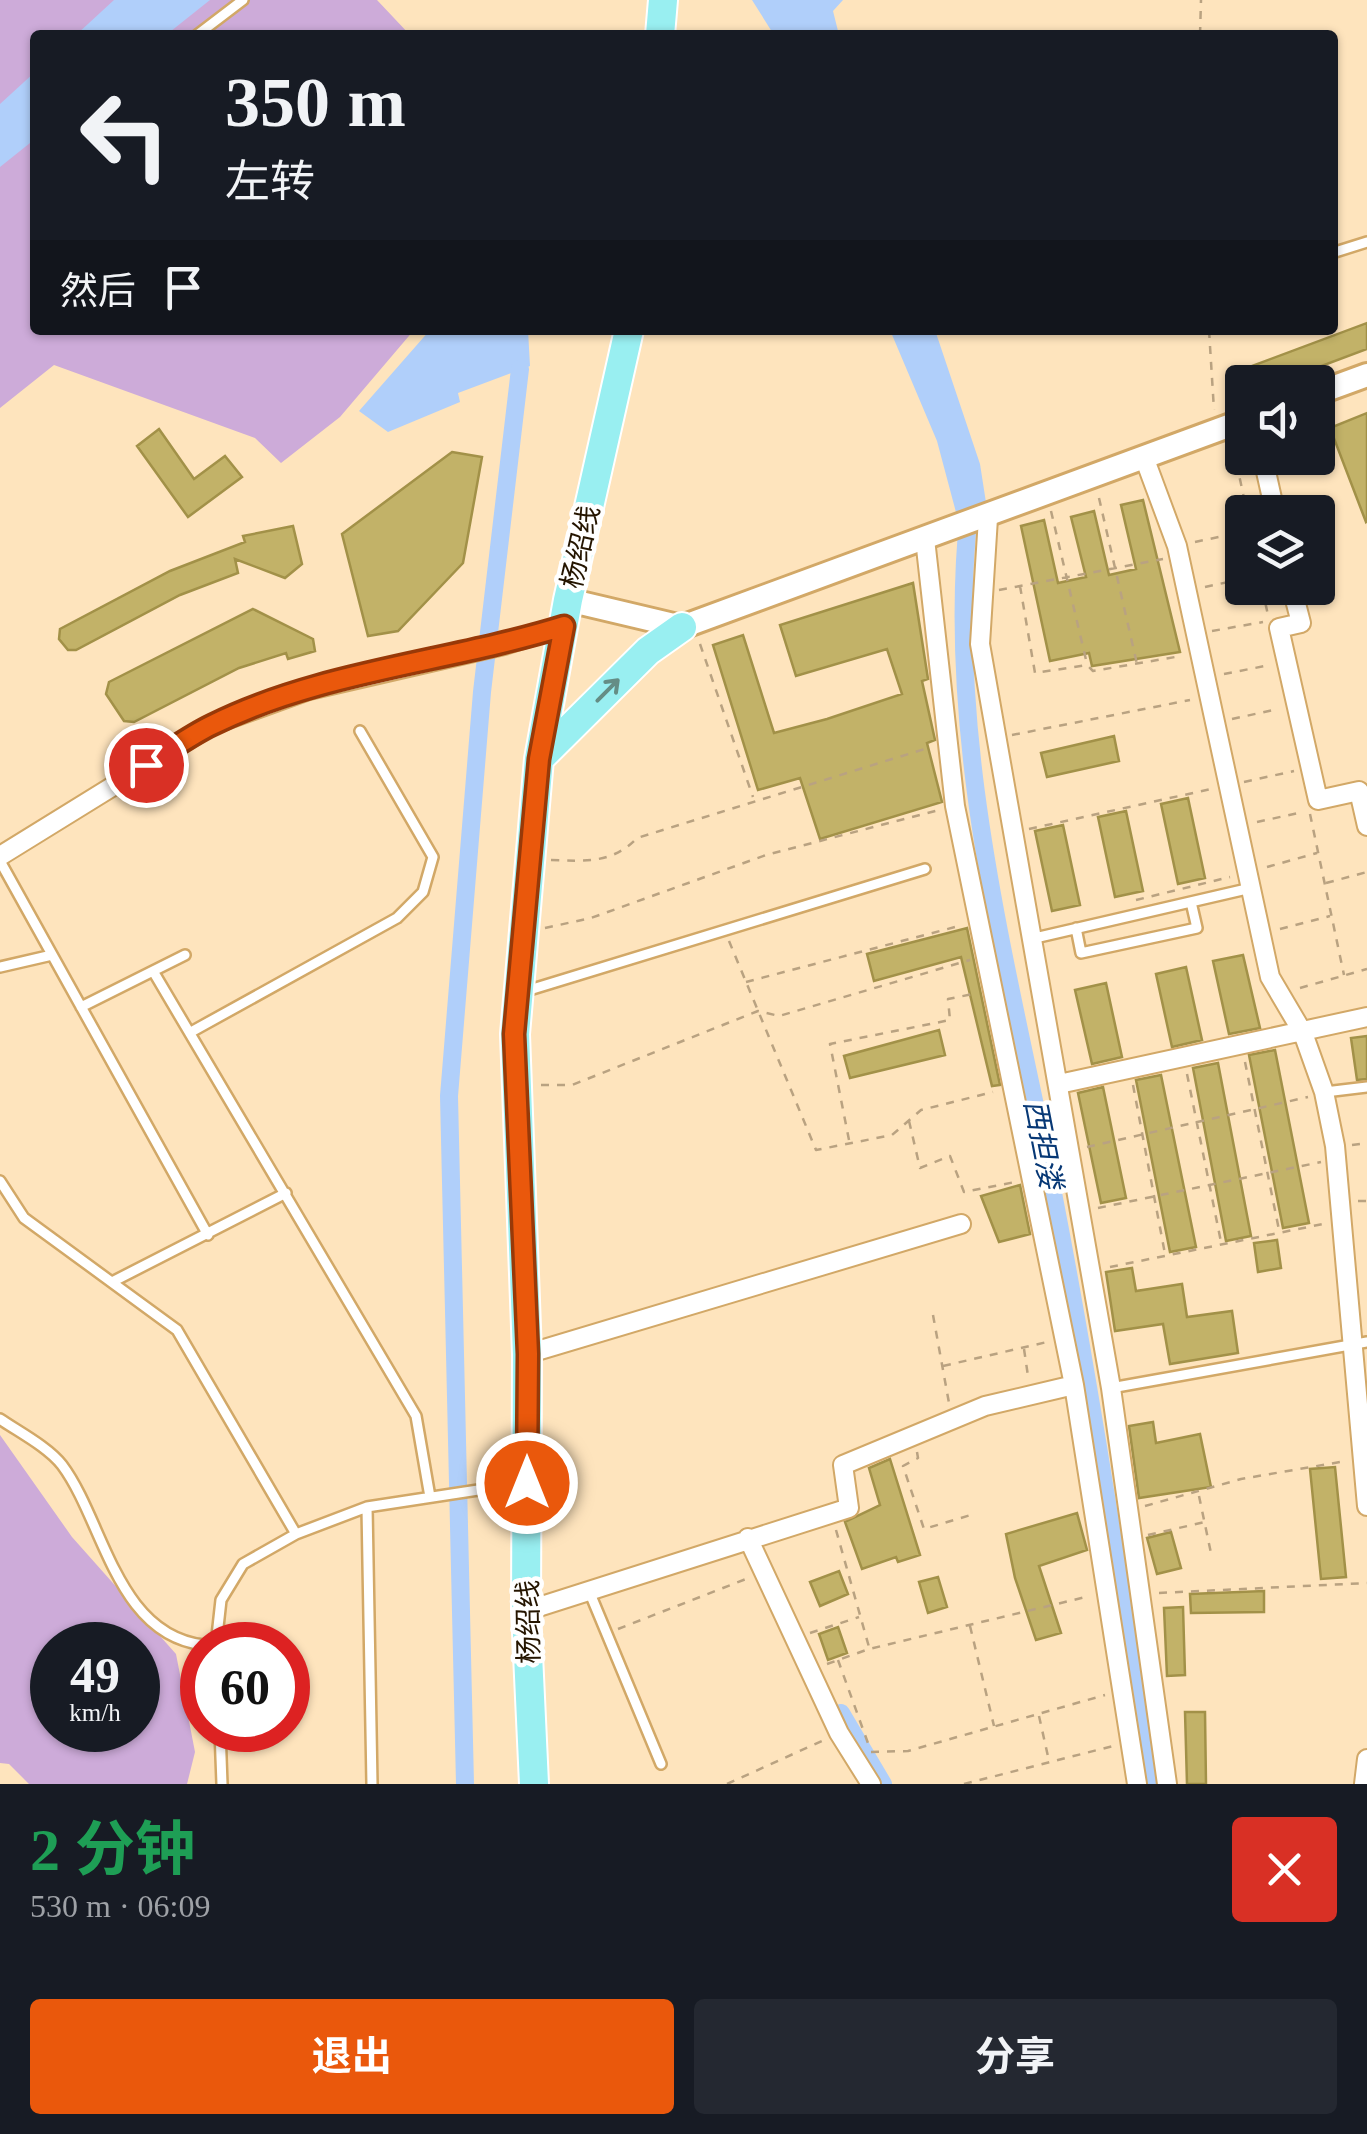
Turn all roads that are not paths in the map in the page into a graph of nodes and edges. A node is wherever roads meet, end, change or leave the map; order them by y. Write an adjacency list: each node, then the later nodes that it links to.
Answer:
1 (243, 0): 3 (lane)
2 (664, 0): 4 (main road)
3 (204, 30)
4 (661, 30)
5 (1365, 242): 6 (lane); 7 (lane)
6 (1338, 251)
7 (1367, 255)
8 (629, 335): 16 (main road, 杨绍线)
9 (1367, 375): 10 (street)
10 (1335, 387)
11 (1225, 427): 12 (street)
12 (1144, 457): 13 (street); 23 (street)
13 (988, 518): 14 (street); 26 (street)
14 (925, 539): 17 (street); 46 (street)
15 (1296, 605): 20 (street)
16 (566, 613): 17 (street); 19 (main road, 杨绍线); 21 (street)
17 (688, 626): 19 (main road, one-way to 17)
18 (360, 731): 34 (lane)
19 (539, 759): 31 (main road, 杨绍线)
20 (1367, 826)
21 (0, 858): 27 (lane)
22 (925, 869): 31 (lane)
23 (1250, 880): 24 (lane); 35 (street)
24 (1191, 902): 25 (lane); 25 (lane)
25 (1076, 928): 26 (lane)
26 (1035, 938): 36 (street)
27 (52, 955): 29 (lane); 32 (lane)
28 (185, 955): 30 (lane)
29 (0, 968)
30 (153, 971): 32 (lane); 34 (lane)
31 (518, 993): 45 (main road, 杨绍线)
32 (81, 1007): 42 (lane)
33 (1367, 1017): 35 (street)
34 (191, 1032): 40 (lane)
35 (1303, 1033): 36 (street); 38 (street)
36 (1060, 1084): 47 (street)
37 (1367, 1088): 38 (lane)
38 (1324, 1092): 44 (street)
39 (0, 1180): 43 (lane)
40 (286, 1194): 42 (lane); 50 (lane)
41 (961, 1224): 45 (street)
42 (208, 1235): 43 (lane)
43 (112, 1282): 53 (lane)
44 (1360, 1342): 47 (lane); 51 (street)
45 (528, 1354): 49 (main road, 杨绍线)
46 (1074, 1384): 54 (street); 66 (street)
47 (1112, 1388): 67 (street)
48 (0, 1418): 58 (lane)
49 (527, 1483): 50 (lane); 56 (main road, 杨绍线)
50 (430, 1497): 52 (lane)
51 (1367, 1506)
52 (368, 1507): 53 (lane); 63 (lane)
53 (296, 1534): 57 (lane)
54 (748, 1538): 55 (street); 65 (street)
55 (589, 1590): 56 (street); 61 (lane)
56 (526, 1611): 64 (main road, 杨绍线)
57 (219, 1622)
58 (180, 1641)
59 (221, 1752): 62 (lane)
60 (1367, 1759): 68 (street)
61 (662, 1764)
62 (222, 1784)
63 (372, 1784)
64 (534, 1784)
65 (871, 1784)
66 (1137, 1784)
67 (1167, 1784)
68 (1364, 1784)

